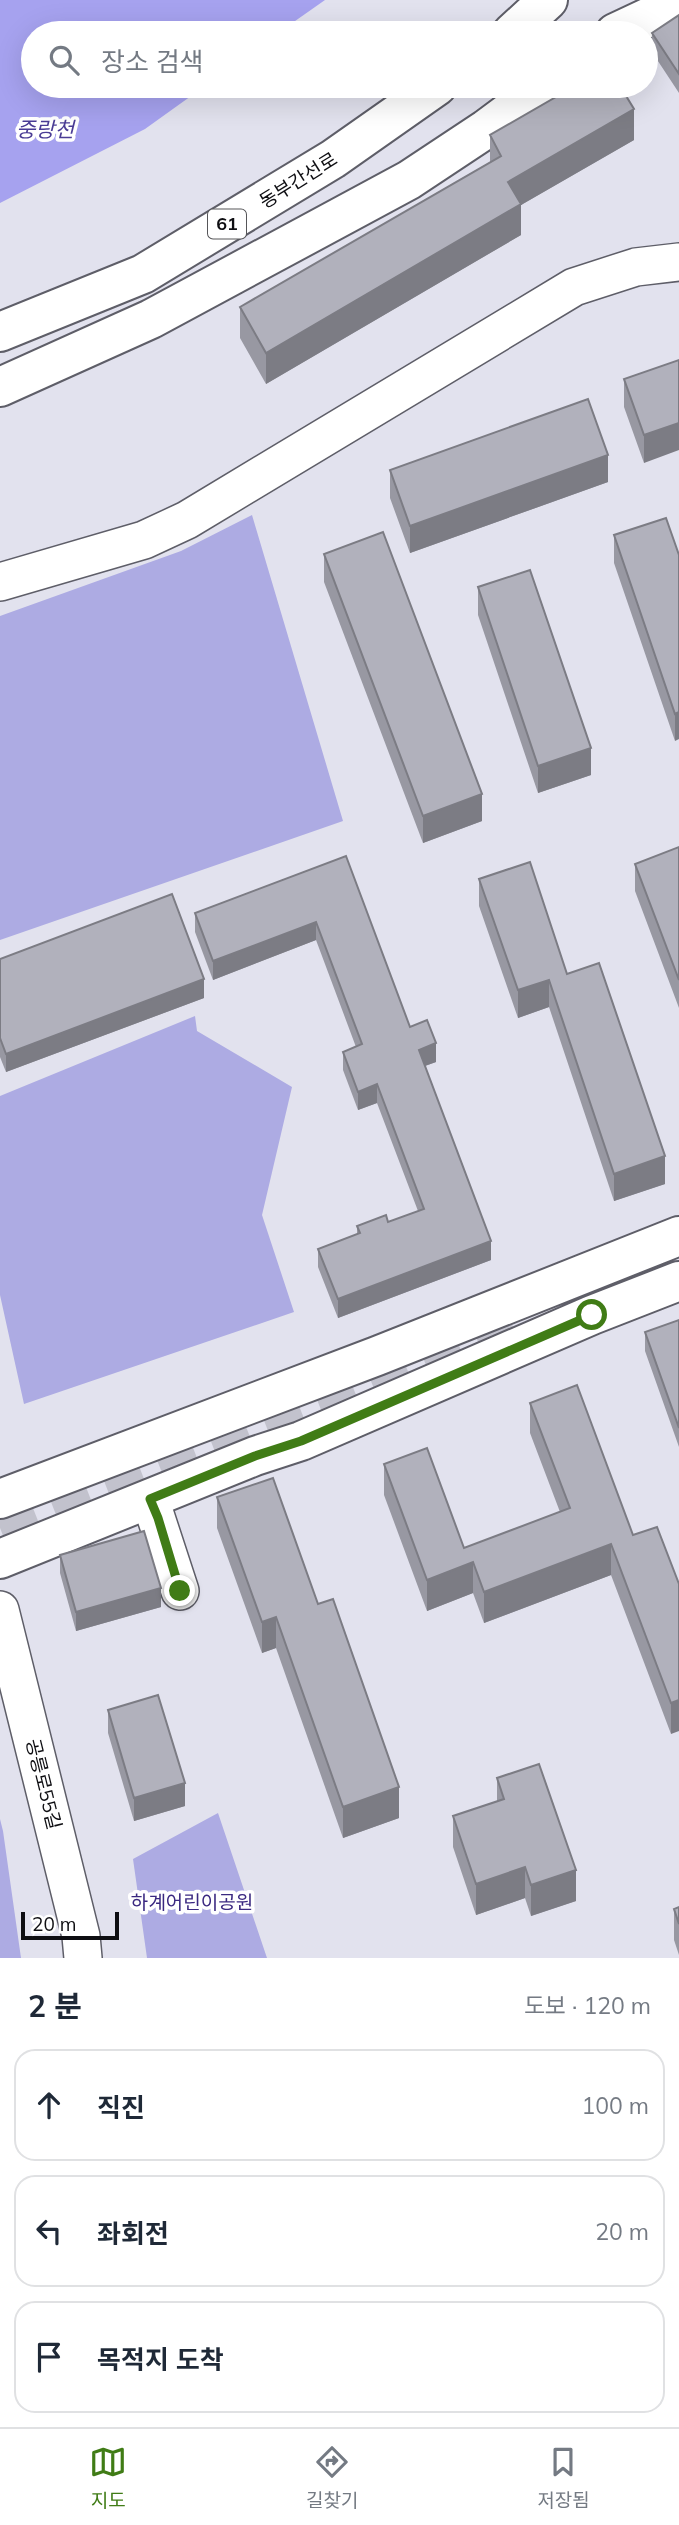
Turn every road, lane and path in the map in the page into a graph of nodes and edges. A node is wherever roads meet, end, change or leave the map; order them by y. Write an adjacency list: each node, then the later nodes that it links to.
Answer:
1 (548, 0): 3 (main road)
2 (679, 16): 4 (main road)
3 (525, 21)
4 (640, 21)
5 (420, 98): 8 (main road, 동부간선로 / 61)
6 (528, 98): 9 (main road)
7 (679, 262): 10 (street)
8 (0, 332)
9 (0, 387)
10 (0, 582)
11 (679, 1236): 15 (main road)
12 (679, 1260): 14 (main road)
13 (679, 1281): 16 (main road)
14 (521, 1323)
15 (0, 1499)
16 (150, 1499): 17 (main road); 18 (street)
17 (0, 1559)
18 (180, 1591)
19 (0, 1610): 20 (street, 공릉로55길)
20 (83, 1958)

